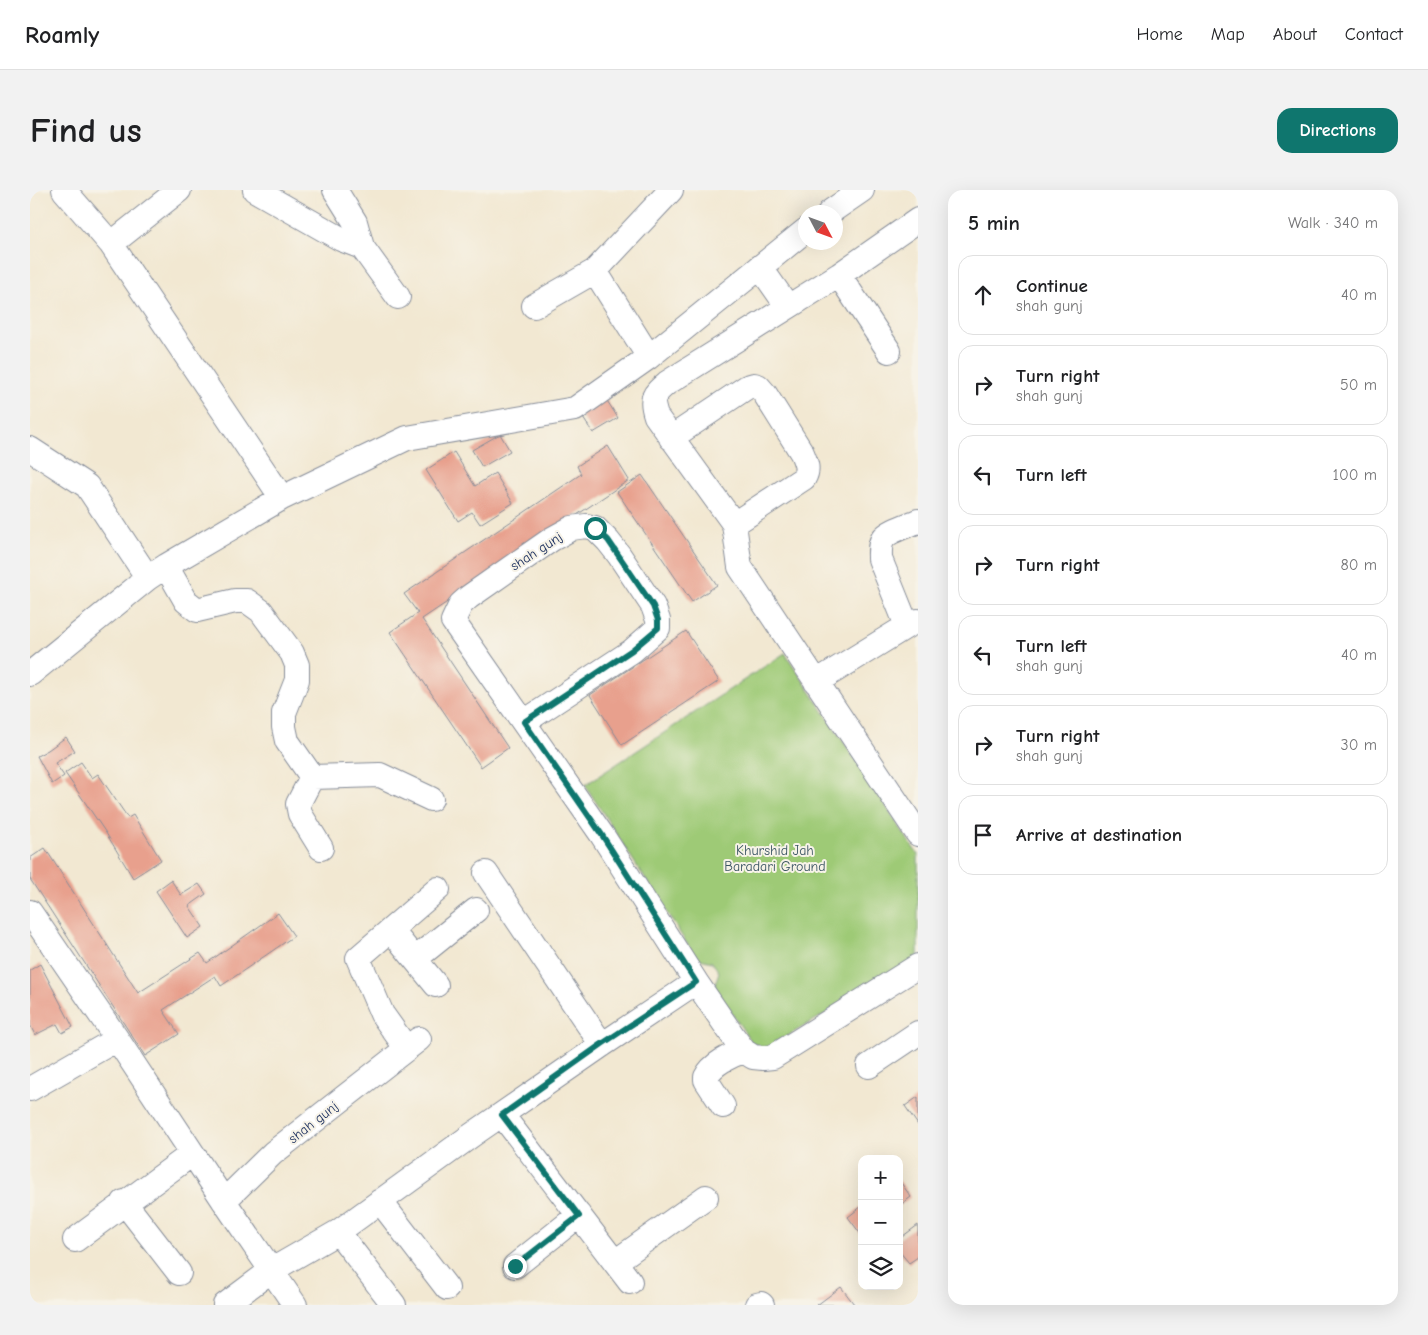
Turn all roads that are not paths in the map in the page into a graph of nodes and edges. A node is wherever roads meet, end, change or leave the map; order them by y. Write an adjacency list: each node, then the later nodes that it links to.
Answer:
1 (64, 190): 10 (street)
2 (180, 190): 10 (street)
3 (255, 190): 11 (street)
4 (335, 190): 11 (street)
5 (671, 190): 13 (street)
6 (862, 190): 7 (street)
7 (840, 205)
8 (918, 220): 14 (street)
9 (798, 236): 12 (street)
10 (111, 244): 22 (street)
11 (362, 248): 15 (street)
12 (760, 267): 17 (street); 19 (street)
13 (595, 271): 16 (street); 19 (street)
14 (839, 275): 17 (street); 18 (street)
15 (398, 297)
16 (534, 306)
17 (788, 307): 20 (street)
18 (889, 352)
19 (649, 357): 22 (street)
20 (671, 438): 24 (street); 24 (street)
21 (30, 449): 25 (street)
22 (282, 498): 25 (street)
23 (918, 521): 26 (street)
24 (734, 524): 28 (street)
25 (157, 572): 27 (street); 30 (street)
26 (913, 623): 28 (street)
27 (30, 674)
28 (816, 682): 32 (street)
29 (524, 722): 29 (street, shah gunj); 41 (street)
30 (312, 776): 31 (street); 33 (street)
31 (430, 799)
32 (918, 834)
33 (321, 848)
34 (486, 873): 45 (street)
35 (438, 890): 38 (street, shah gunj)
36 (476, 910): 39 (street)
37 (30, 912): 44 (street)
38 (391, 930): 39 (street); 53 (street, shah gunj)
39 (415, 959): 42 (street)
40 (918, 966): 46 (street)
41 (696, 982): 45 (street); 46 (street)
42 (436, 985)
43 (918, 1033): 47 (street)
44 (118, 1039): 48 (street); 51 (street)
45 (602, 1044): 50 (street)
46 (744, 1051): 49 (street)
47 (869, 1066)
48 (30, 1089)
49 (723, 1106)
50 (502, 1115): 54 (street); 56 (street)
51 (192, 1154): 53 (street); 55 (street)
52 (706, 1197): 59 (street)
53 (224, 1201): 61 (street)
54 (380, 1201): 57 (street); 64 (street)
55 (124, 1202): 58 (street); 62 (street)
56 (579, 1216): 59 (street); 60 (street)
57 (338, 1232): 61 (street); 67 (street)
58 (75, 1240)
59 (615, 1262): 63 (street)
60 (515, 1266)
61 (272, 1270): 65 (street); 66 (street)
62 (179, 1273)
63 (630, 1282)
64 (447, 1288)
65 (225, 1305)
66 (295, 1305)
67 (394, 1305)
68 (757, 1305): 69 (street)
69 (762, 1305)

